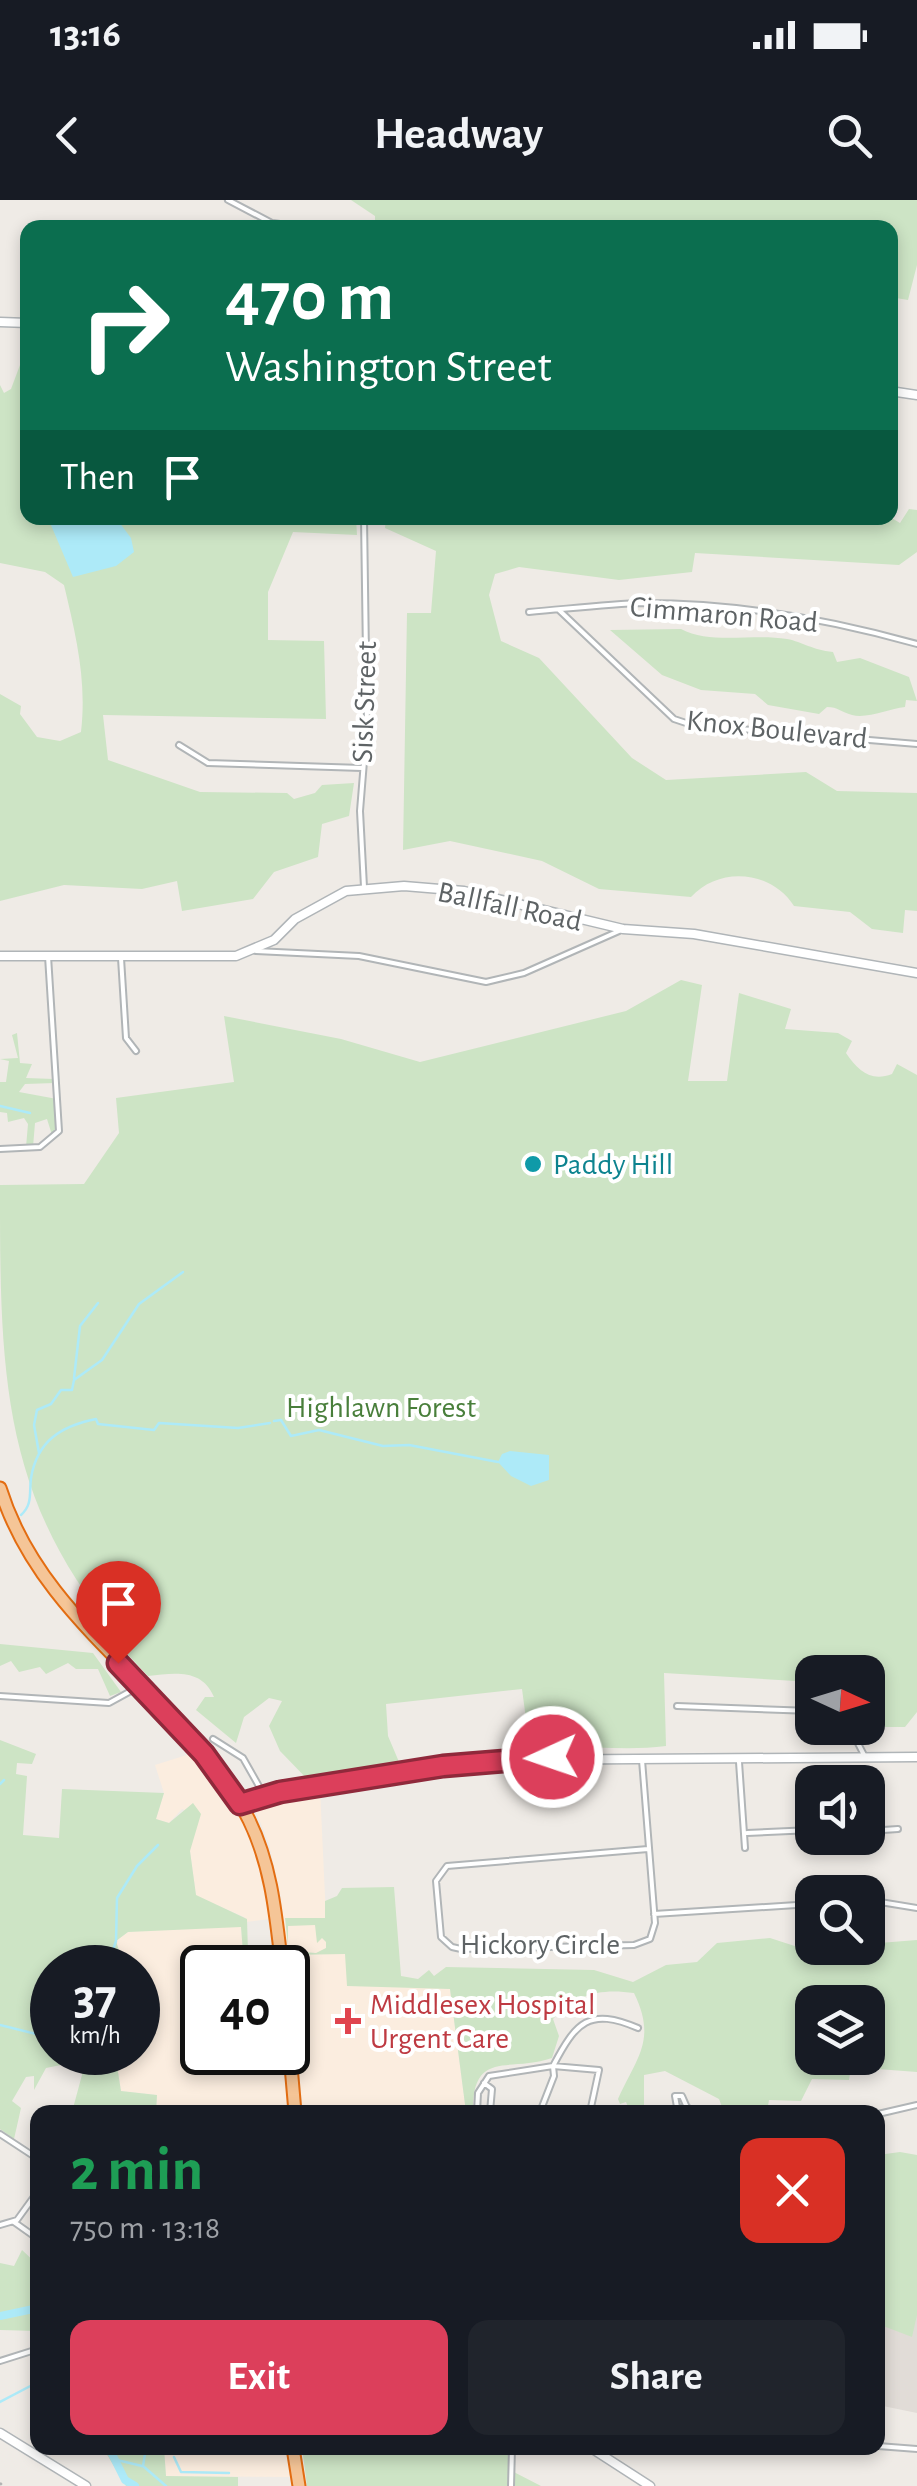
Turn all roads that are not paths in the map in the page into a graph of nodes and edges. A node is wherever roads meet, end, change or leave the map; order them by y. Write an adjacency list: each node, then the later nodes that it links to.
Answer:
1 (228, 200): 2 (street)
2 (266, 220)
3 (364, 525): 9 (street, Sisk Street)
4 (559, 610): 5 (street, Cimmaron Road); 6 (street, Cimmaron Road); 7 (street, Knox Boulevard)
5 (529, 612)
6 (917, 644)
7 (917, 744)
8 (180, 745): 9 (street)
9 (362, 768): 10 (street, Sisk Street)
10 (364, 887): 11 (main road, Ballfall Road); 12 (main road, Ballfall Road)
11 (623, 929): 12 (street); 16 (main road, Ballfall Road)
12 (254, 951): 15 (main road, Ballfall Road)
13 (0, 956): 14 (main road, Ballfall Road)
14 (48, 956): 15 (main road, Ballfall Road); 18 (street)
15 (120, 958): 17 (street)
16 (917, 973)
17 (136, 1051)
18 (0, 1149)
19 (0, 1488): 20 (highway)
20 (140, 1686): 21 (street); 31 (highway)
21 (0, 1696)
22 (677, 1706): 23 (street)
23 (795, 1710)
24 (213, 1740): 30 (street)
25 (858, 1745): 29 (street)
26 (739, 1757): 28 (main road); 29 (main road); 35 (street)
27 (917, 1757): 29 (main road)
28 (642, 1760): 30 (main road); 37 (street, Hickory Circle)
29 (865, 1760)
30 (264, 1795): 31 (main road)
31 (240, 1804): 42 (highway)
32 (885, 1829): 33 (street)
33 (898, 1829)
34 (795, 1831): 35 (street)
35 (747, 1833): 36 (street)
36 (745, 1848)
37 (648, 1850): 41 (street, Hickory Circle); 41 (street, Hickory Circle)
38 (885, 1903): 40 (street)
39 (795, 1905): 41 (street)
40 (917, 1908)
41 (654, 1914)
42 (279, 1945)
43 (638, 2028): 44 (street)
44 (553, 2066): 46 (street); 50 (street); 51 (street)
45 (292, 2075): 47 (highway)
46 (483, 2082): 48 (street); 49 (street)
47 (294, 2105)
48 (479, 2105)
49 (491, 2105)
50 (543, 2105)
51 (592, 2105)
52 (917, 2105): 53 (street)
53 (885, 2112)
54 (0, 2134): 55 (street)
55 (30, 2154)
56 (30, 2201): 57 (street)
57 (14, 2222): 58 (street); 59 (street)
58 (0, 2225)
59 (30, 2233)
60 (30, 2352): 61 (street)
61 (0, 2361)
62 (0, 2433): 65 (main road)
63 (885, 2447): 64 (street)
64 (917, 2449)
65 (30, 2451)
66 (36, 2455): 71 (main road)
67 (294, 2455): 70 (highway)
68 (512, 2455): 72 (street)
69 (603, 2455): 73 (main road)
70 (298, 2482)
71 (86, 2486)
72 (511, 2486)
73 (650, 2486)

